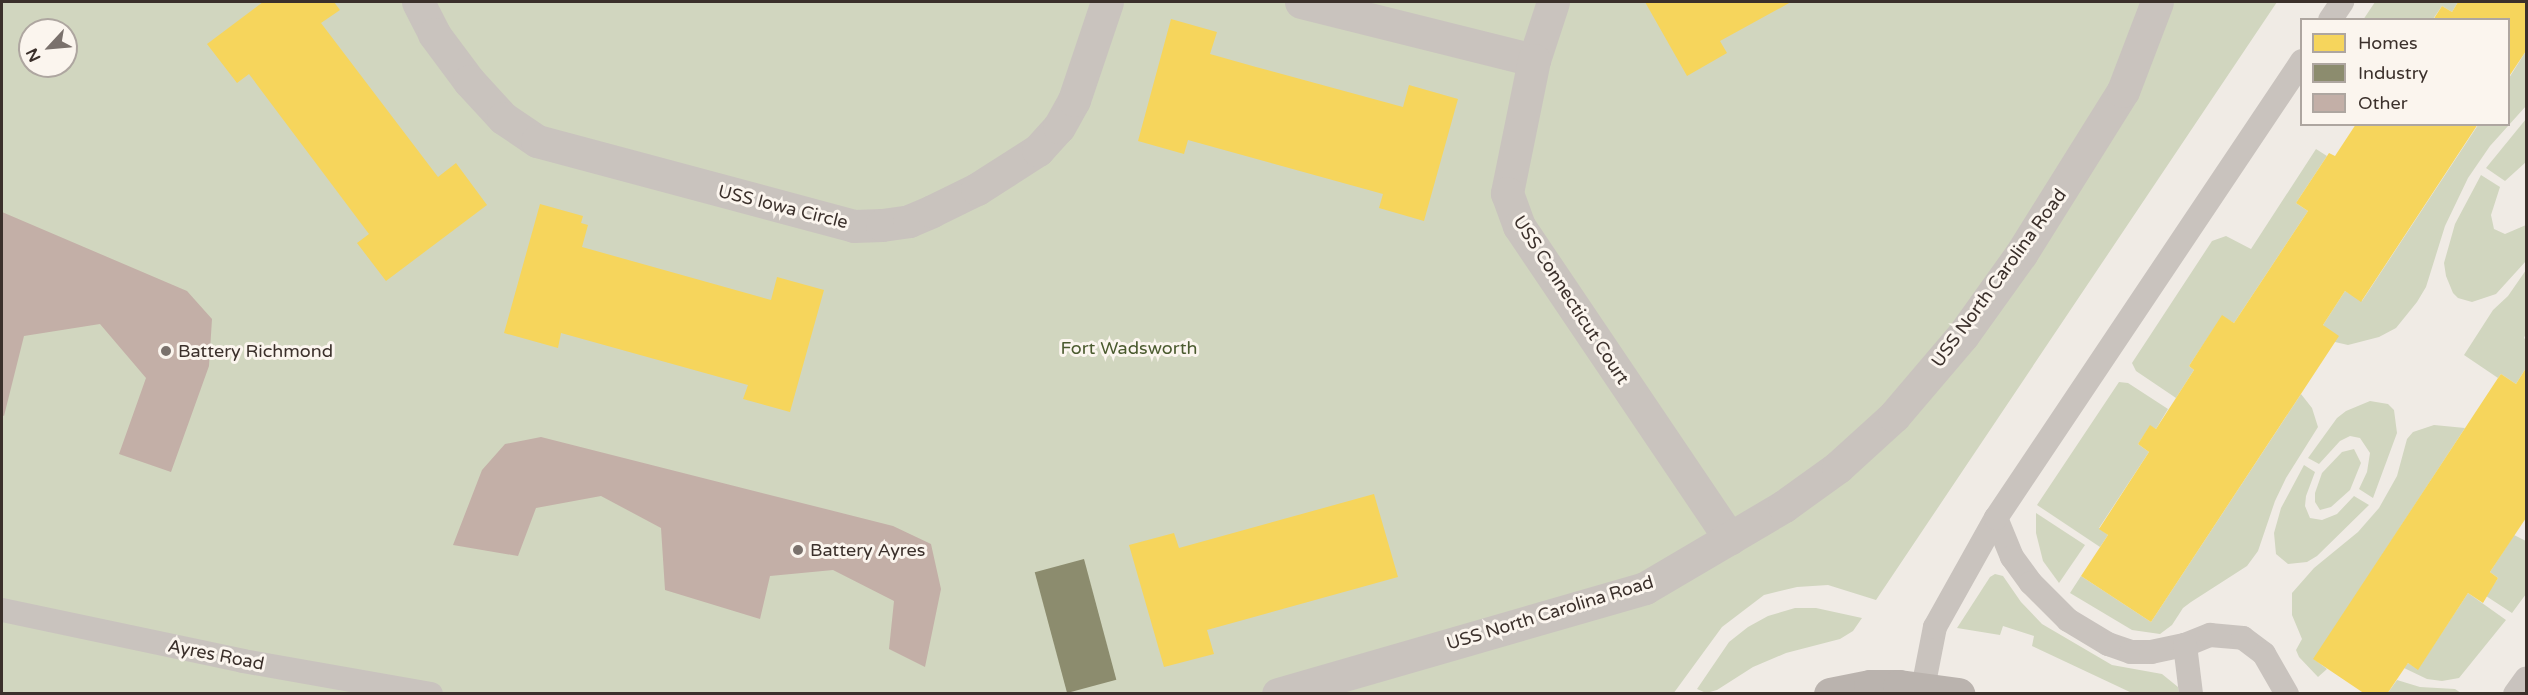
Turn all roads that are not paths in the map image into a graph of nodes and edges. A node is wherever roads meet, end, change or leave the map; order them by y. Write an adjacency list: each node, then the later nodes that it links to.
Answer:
1 (418, 2): 2 (street, USS Iowa Circle)
2 (1107, 2)
3 (1301, 2): 8 (street)
4 (1553, 2): 8 (street, USS Connecticut Court)
5 (2157, 2): 11 (street, USS North Carolina Road)
6 (2342, 2): 7 (lane)
7 (2331, 18)
8 (1534, 60): 11 (street, USS Connecticut Court)
9 (2300, 63): 10 (lane)
10 (1996, 518): 13 (lane); 15 (lane)
11 (1730, 539): 18 (street, USS North Carolina Road)
12 (2, 610): 17 (lane, Ayres Road)
13 (2185, 645): 20 (lane); 21 (lane)
14 (2526, 679): 22 (lane)
15 (1923, 688): 16 (main road); 19 (main road)
16 (1835, 692)
17 (431, 693)
18 (1278, 693)
19 (1958, 693)
20 (2191, 693)
21 (2285, 693)
22 (2515, 693)

